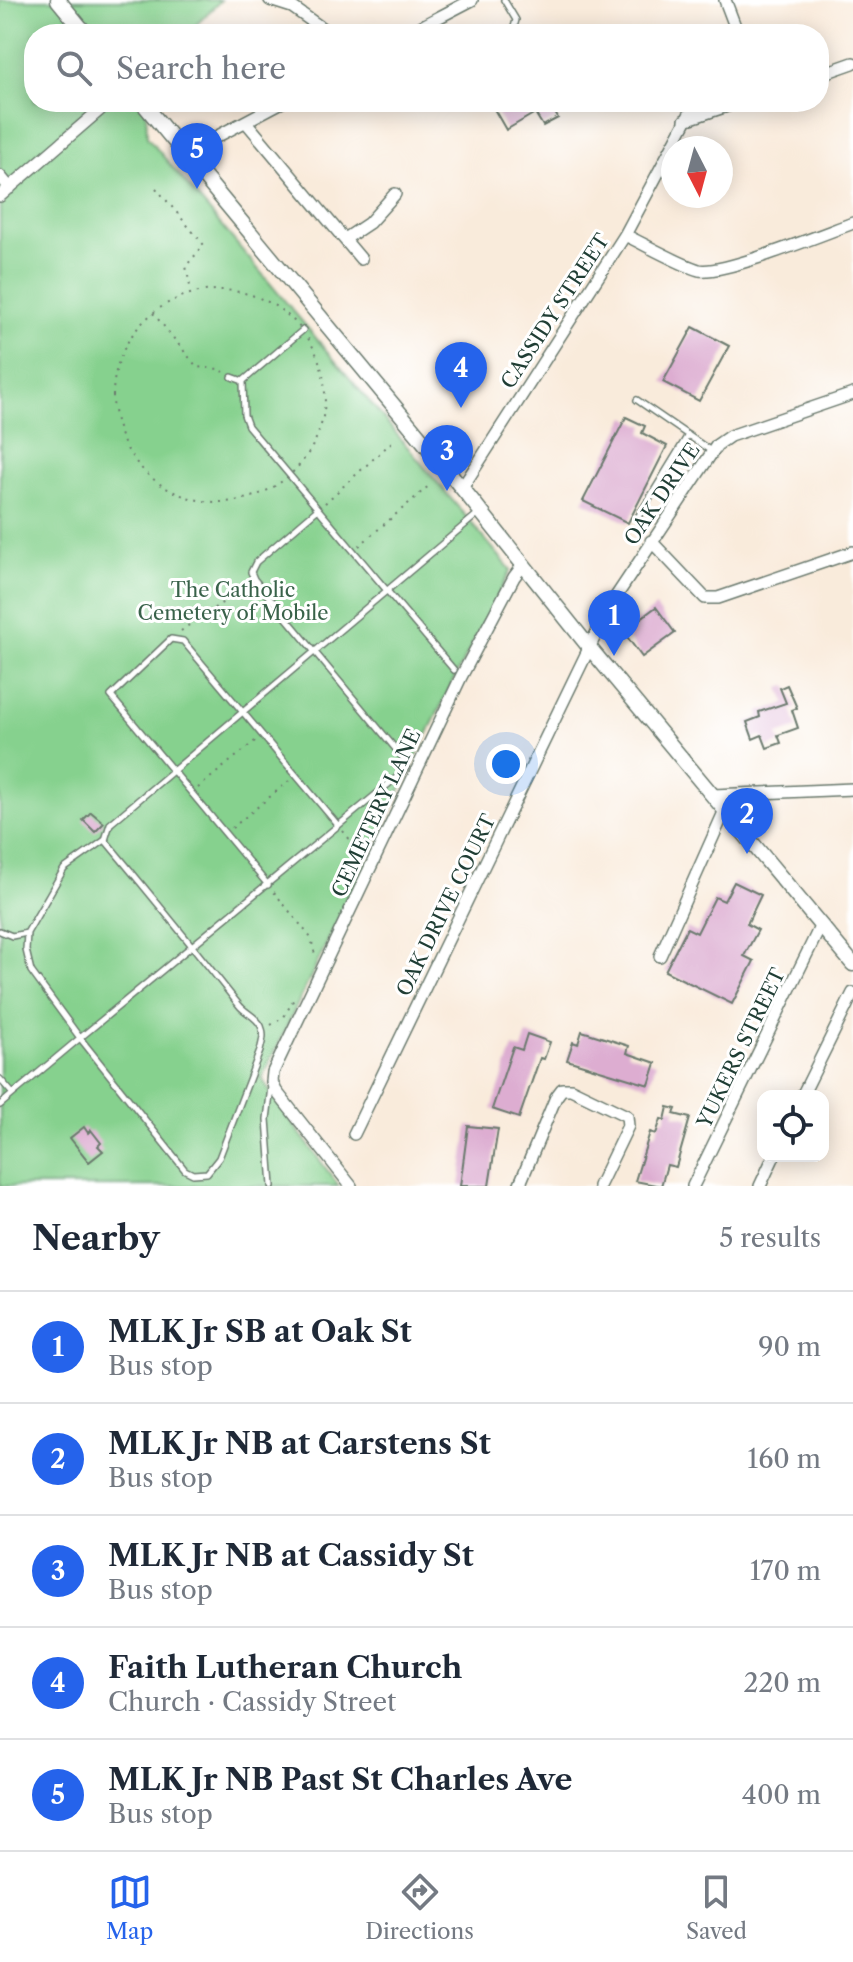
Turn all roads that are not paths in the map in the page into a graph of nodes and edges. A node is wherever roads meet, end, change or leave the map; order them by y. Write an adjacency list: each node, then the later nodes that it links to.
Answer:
1 (58, 0): 7 (main road)
2 (270, 0): 8 (street)
3 (472, 0): 6 (street)
4 (504, 0): 11 (lane)
5 (725, 0): 12 (street)
6 (435, 20): 9 (street); 10 (lane)
7 (78, 24)
8 (316, 24)
9 (427, 24)
10 (437, 24)
11 (515, 24)
12 (734, 24)
13 (853, 63): 14 (street)
14 (829, 71)
15 (97, 112): 24 (street)
16 (150, 112): 22 (main road)
17 (264, 112): 21 (street)
18 (690, 112): 20 (street, CASSIDY STREET)
19 (709, 112): 20 (street)
20 (685, 120): 28 (street, CASSIDY STREET)
21 (246, 122): 22 (street); 29 (street)
22 (184, 154): 38 (main road)
23 (0, 176): 24 (street)
24 (10, 188): 26 (street)
25 (395, 194): 29 (street)
26 (0, 196)
27 (853, 223): 28 (street)
28 (625, 235): 38 (street, CASSIDY STREET)
29 (345, 239): 30 (street)
30 (361, 259)
31 (303, 330): 33 (lane)
32 (232, 377): 33 (lane)
33 (243, 381): 39 (lane)
34 (853, 394): 37 (street, OAK DRIVE)
35 (637, 400): 36 (lane)
36 (688, 435): 37 (lane); 41 (lane)
37 (712, 452): 42 (street, OAK DRIVE)
38 (462, 488): 40 (main road)
39 (318, 509): 45 (lane); 47 (lane)
40 (481, 512): 44 (main road); 45 (lane)
41 (638, 517)
42 (651, 541): 43 (street); 46 (street, OAK DRIVE)
43 (853, 552)
44 (523, 565): 46 (main road); 66 (street, CEMETERY LANE)
45 (387, 591): 47 (lane); 48 (lane)
46 (589, 647): 52 (main road); 70 (street, OAK DRIVE COURT)
47 (315, 651): 49 (lane); 54 (lane)
48 (454, 670)
49 (243, 712): 50 (lane); 50 (lane); 54 (lane)
50 (172, 772): 55 (lane); 56 (lane)
51 (853, 789): 52 (street)
52 (713, 795): 53 (main road)
53 (725, 810): 57 (main road); 61 (street)
54 (337, 824): 56 (lane)
55 (105, 840): 59 (lane); 60 (lane)
56 (268, 885): 60 (lane)
57 (821, 925): 62 (main road); 76 (street, YUKERS STREET)
58 (0, 931): 59 (lane)
59 (27, 933): 64 (lane)
60 (193, 945): 64 (lane); 64 (lane)
61 (660, 956)
62 (853, 964)
63 (853, 993): 67 (street)
64 (80, 1038): 68 (lane)
65 (0, 1079): 68 (lane)
66 (272, 1082): 72 (lane); 73 (street)
67 (805, 1090)
68 (13, 1094): 69 (lane)
69 (0, 1105)
70 (354, 1134)
71 (771, 1162): 77 (street)
72 (273, 1186)
73 (351, 1186)
74 (519, 1186): 75 (street)
75 (599, 1186)
76 (693, 1186)
77 (760, 1186)

